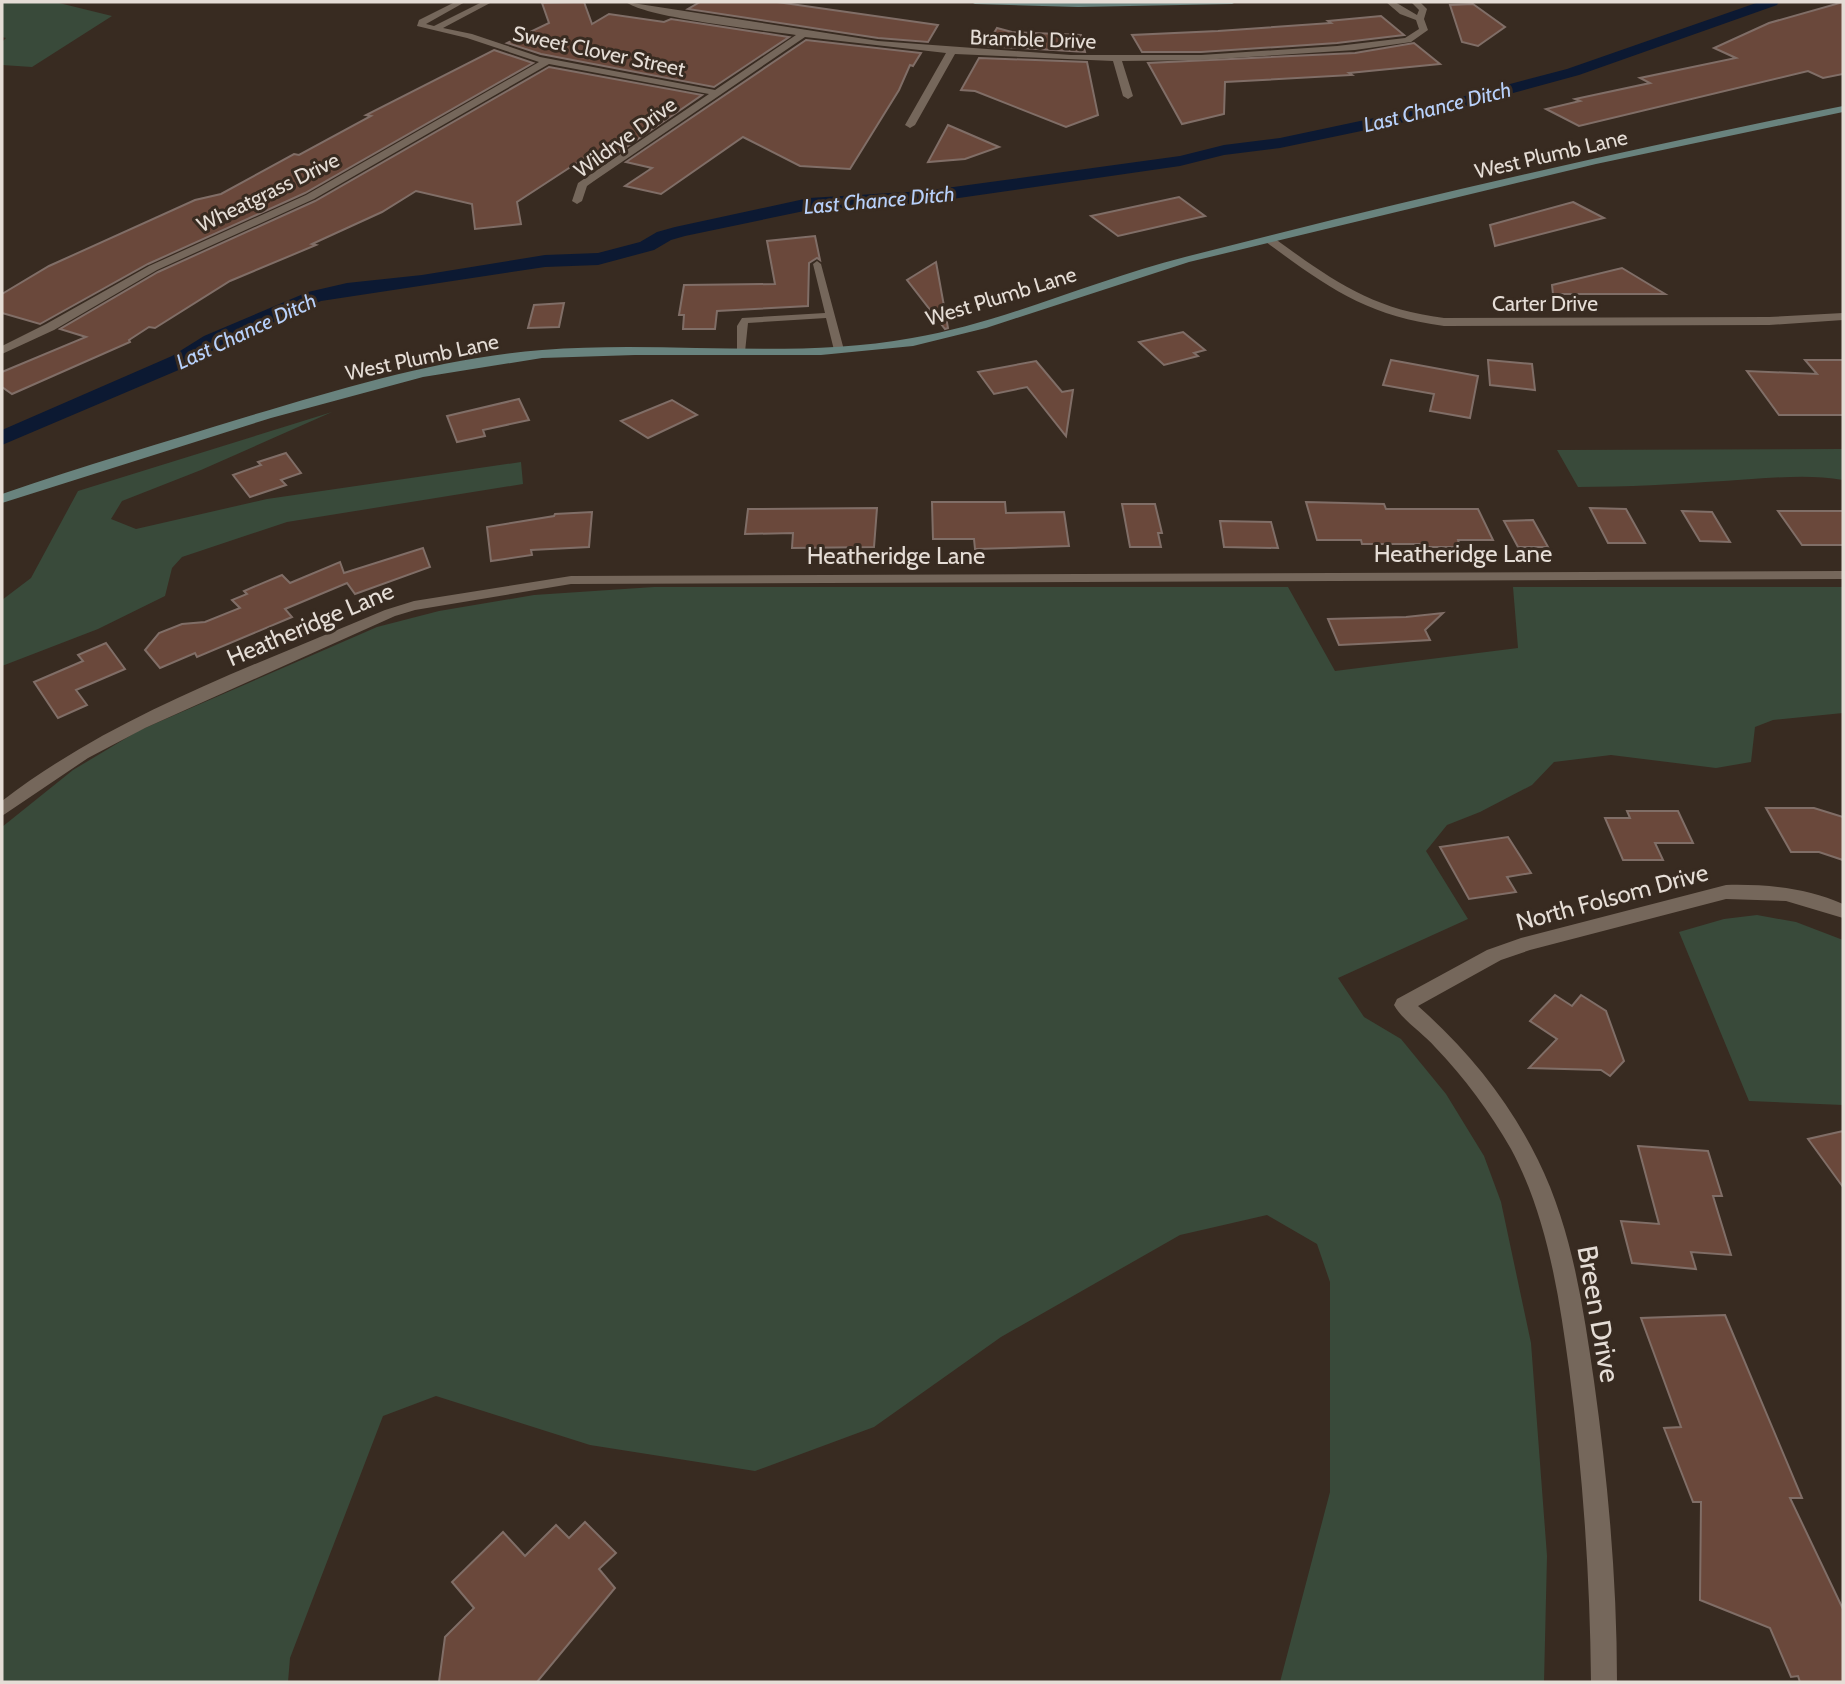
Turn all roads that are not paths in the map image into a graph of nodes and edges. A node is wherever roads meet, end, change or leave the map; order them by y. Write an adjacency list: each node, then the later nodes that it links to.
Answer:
1 (461, 2): 10 (street)
2 (488, 2): 10 (street)
3 (630, 2): 11 (street, Bramble Drive)
4 (975, 2): 8 (main road)
5 (1232, 2): 8 (main road)
6 (1390, 2): 9 (street)
7 (1415, 2): 9 (street)
8 (1168, 3)
9 (1420, 19): 13 (street, Bramble Drive)
10 (435, 29): 14 (street, Sweet Clover Street)
11 (803, 34): 12 (street, Bramble Drive); 15 (street, Wildrye Drive)
12 (951, 53): 13 (street, Bramble Drive); 18 (street)
13 (1117, 59): 16 (street)
14 (547, 61): 15 (street, Sweet Clover Street); 24 (street, Wheatgrass Drive)
15 (718, 93): 19 (street, Wildrye Drive)
16 (1128, 96)
17 (1843, 109): 20 (main road, West Plumb Lane)
18 (910, 125)
19 (577, 201)
20 (1270, 240): 23 (street, Carter Drive); 25 (main road, West Plumb Lane)
21 (817, 264): 22 (lane)
22 (830, 315): 25 (lane); 26 (lane)
23 (1843, 317)
24 (2, 350)
25 (839, 350): 26 (main road, West Plumb Lane)
26 (740, 352): 27 (main road, West Plumb Lane)
27 (2, 499)
28 (1843, 575): 29 (street, Heatheridge Lane)
29 (2, 810)
30 (1843, 911): 31 (street, North Folsom Drive)
31 (1404, 1005): 32 (street, Breen Drive)
32 (1604, 1682)

